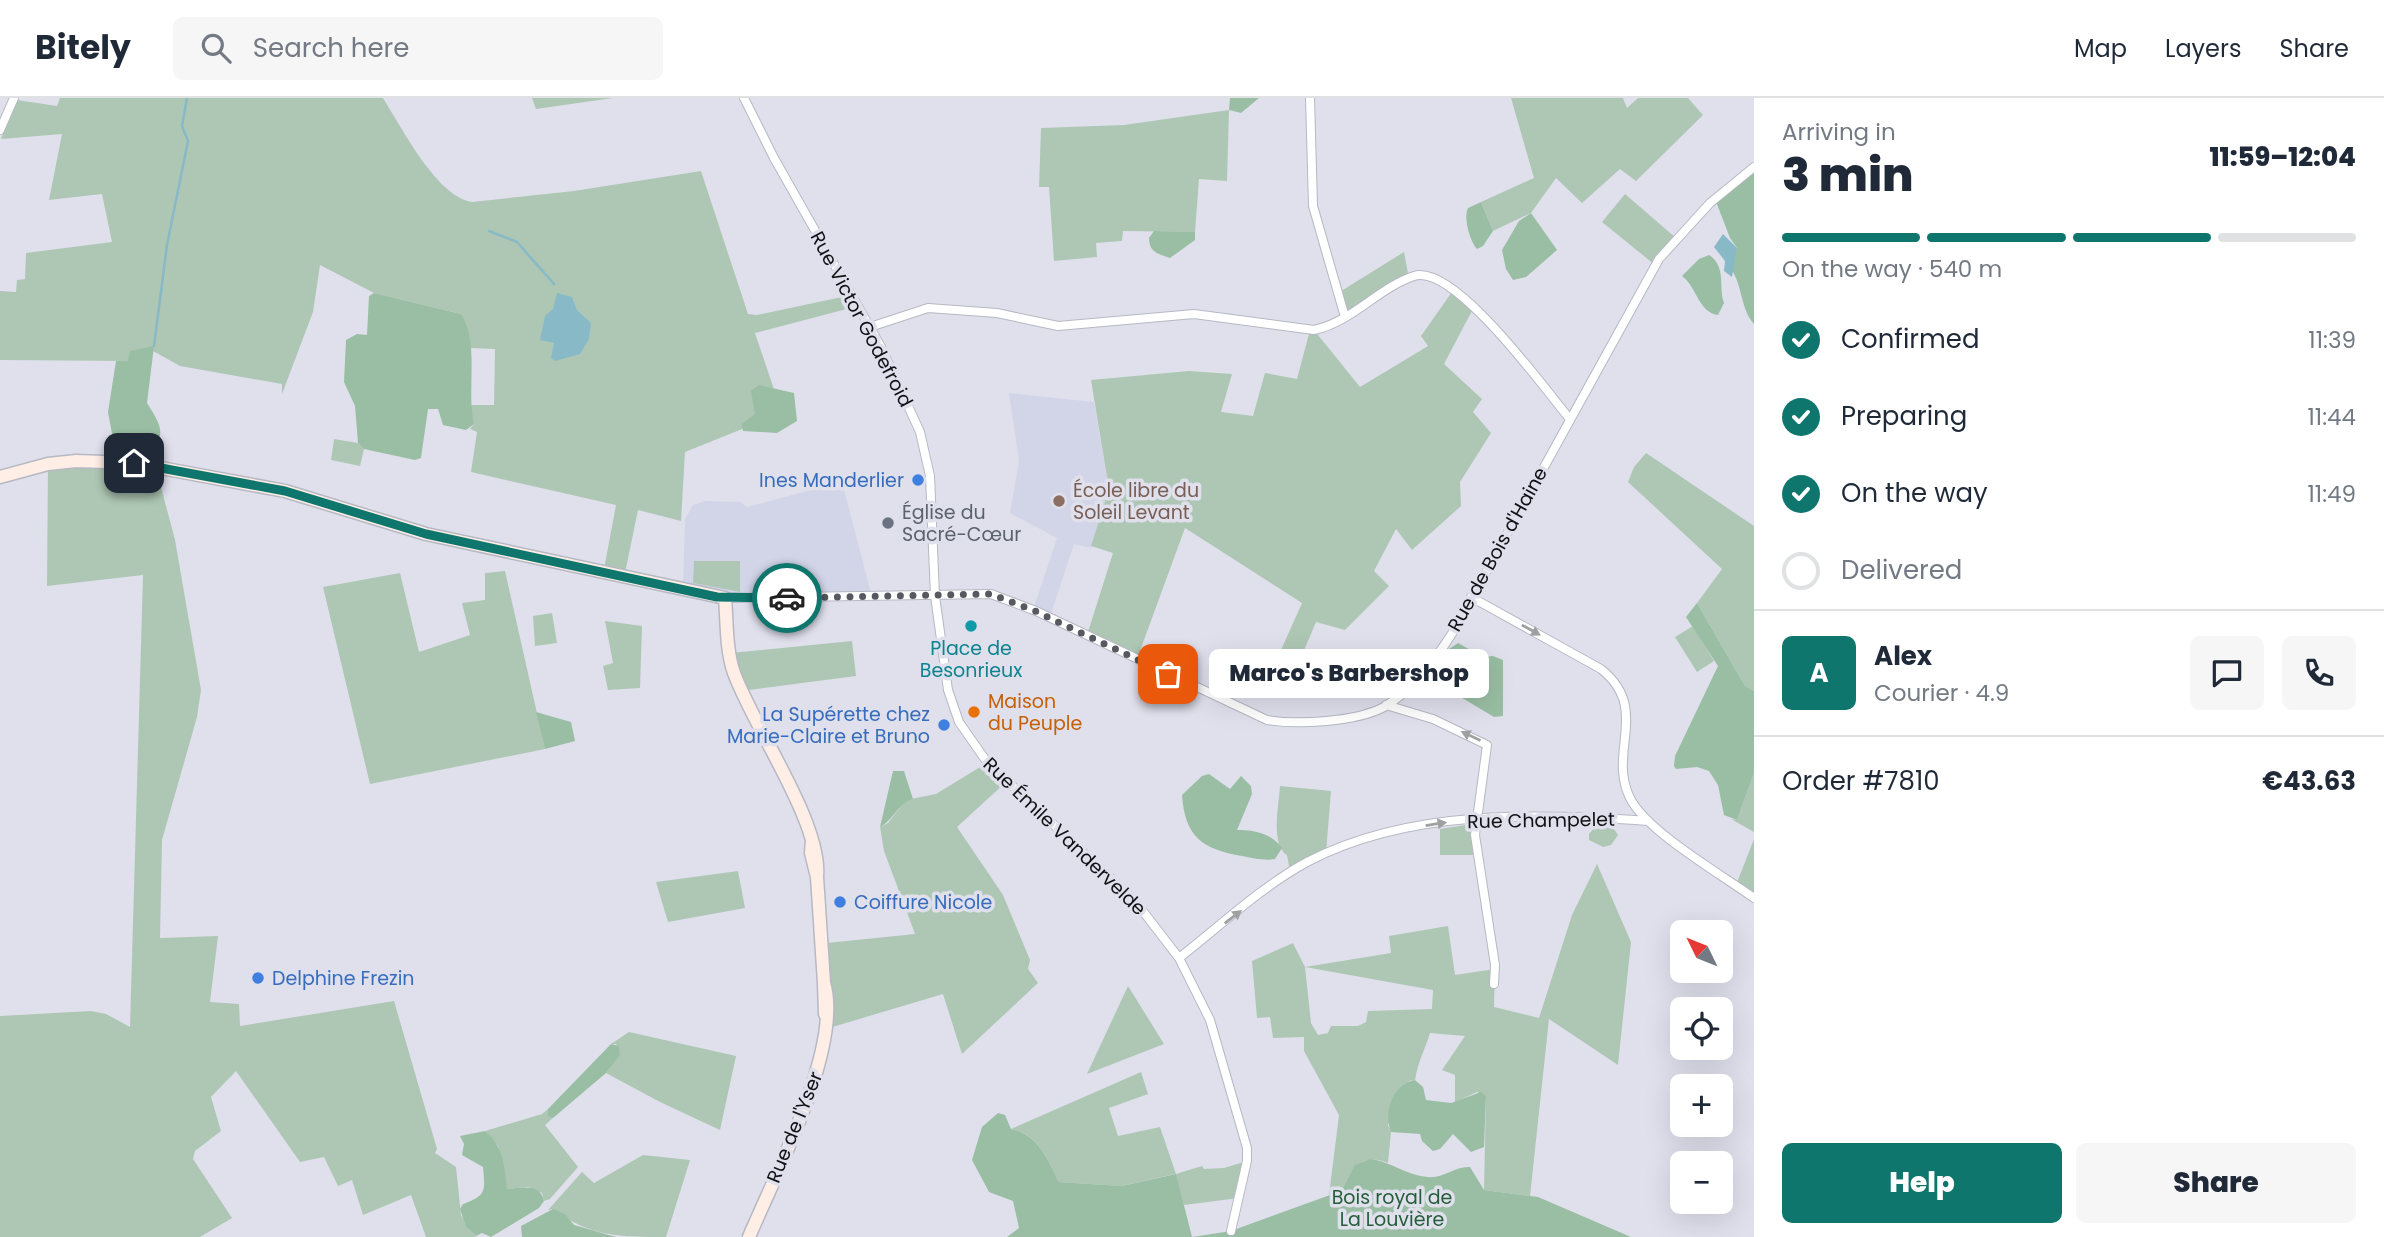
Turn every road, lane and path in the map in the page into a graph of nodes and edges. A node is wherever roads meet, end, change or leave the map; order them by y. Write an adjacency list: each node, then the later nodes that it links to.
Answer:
1 (14, 98): 4 (street)
2 (744, 98): 7 (street, Rue Victor Godefroid)
3 (1310, 98): 6 (street)
4 (0, 130)
5 (1754, 167): 8 (street, Rue de Bois d'Haine)
6 (1345, 317): 7 (street); 8 (street)
7 (870, 327): 10 (street, Rue Victor Godefroid)
8 (1569, 418): 11 (street, Rue de Bois d'Haine)
9 (0, 477): 12 (street)
10 (935, 596): 12 (street, Rue de Bois d'Haine); 13 (street, Rue de Bois d'Haine); 17 (street, Rue Émile Vandervelde)
11 (1471, 597): 13 (street, Rue de Bois d'Haine); 15 (street, one-way to 15)
12 (725, 598): 20 (street, Rue de l'Yser)
13 (1386, 705): 14 (street, one-way to 13)
14 (1476, 818): 15 (street, Rue Champelet); 17 (street, Rue Champelet, one-way to 14); 18 (street)
15 (1648, 821): 16 (street)
16 (1754, 898)
17 (1179, 958): 19 (street, Rue Émile Vandervelde)
18 (1494, 984)
19 (1231, 1231)
20 (749, 1237)

